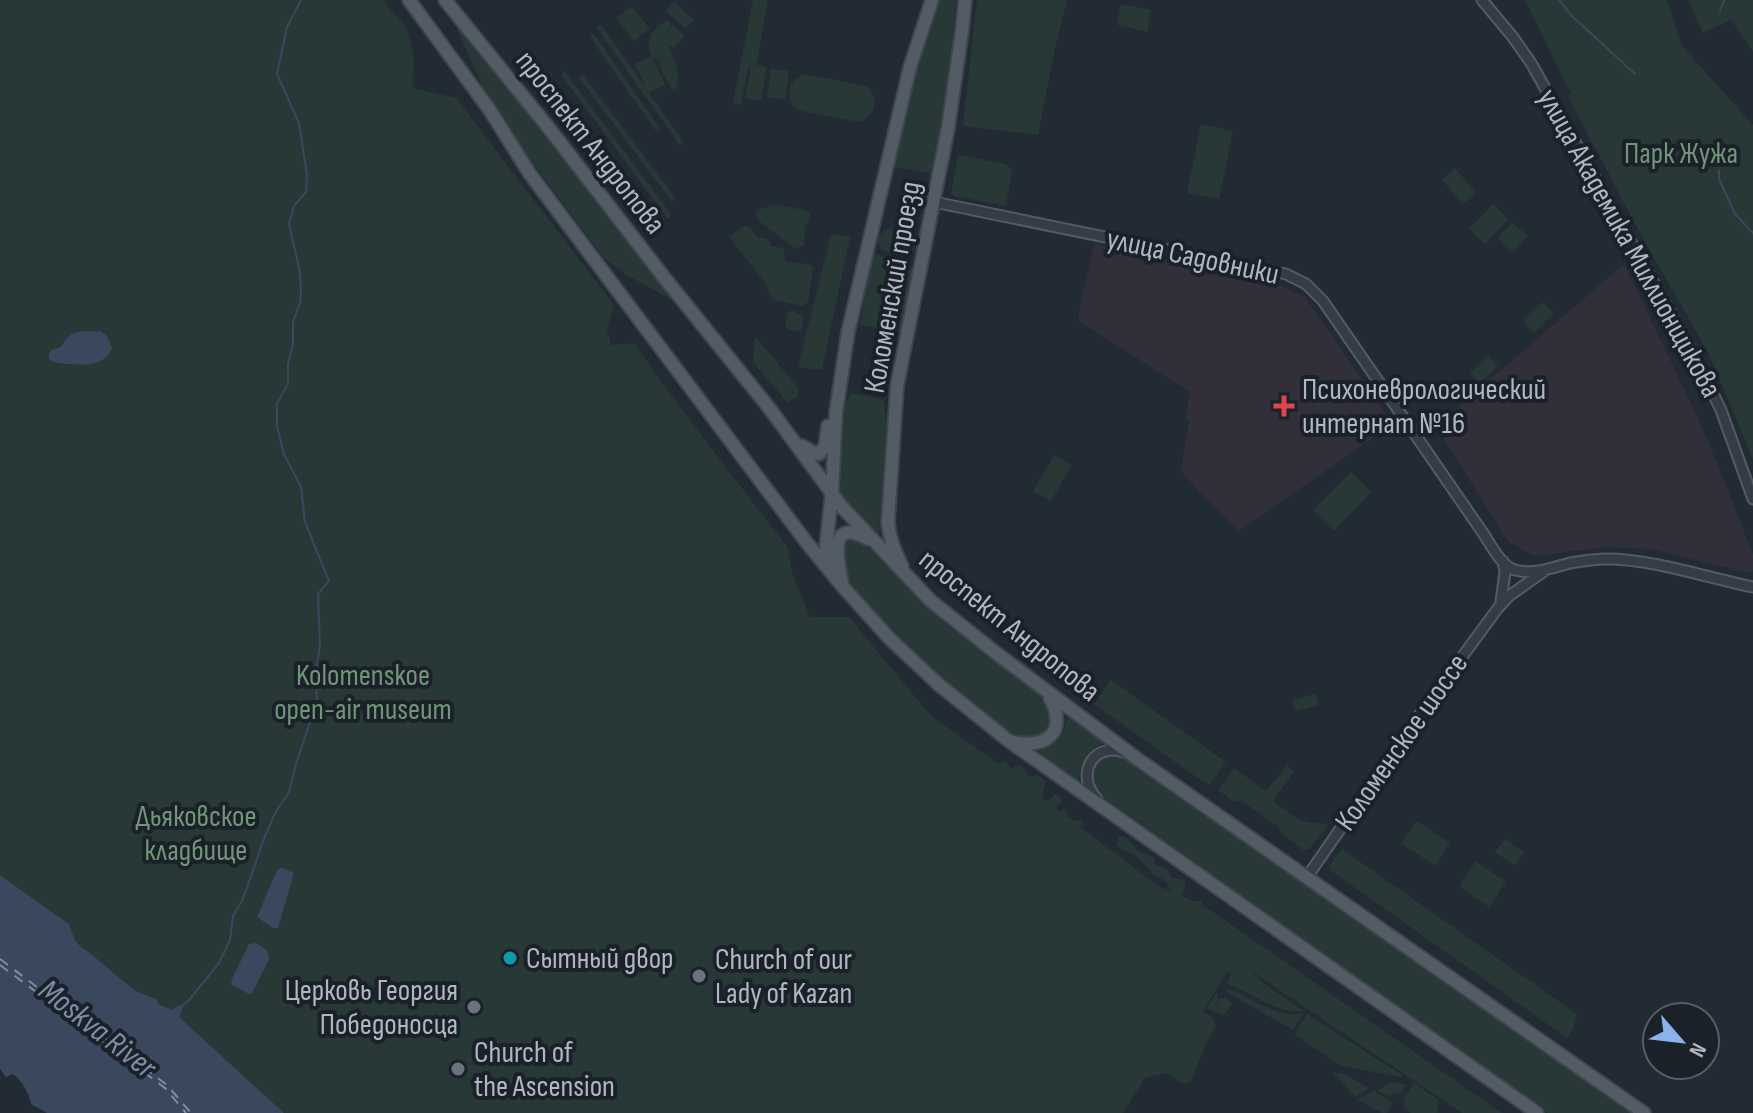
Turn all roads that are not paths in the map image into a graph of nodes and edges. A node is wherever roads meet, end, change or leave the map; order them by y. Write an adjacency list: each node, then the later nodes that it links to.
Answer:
1 (409, 0): 13 (main road, проспект Андропова)
2 (445, 0): 8 (main road, проспект Андропова)
3 (932, 0): 7 (main road, Коломенский проезд)
4 (965, 0): 6 (main road, Коломенский проезд)
5 (1482, 0): 10 (street, улица Академика Миллионщикова)
6 (934, 202): 12 (street, улица Садовники); 17 (main road, Коломенский проезд)
7 (838, 397): 8 (main road); 9 (main road, Коломенский проезд)
8 (794, 440): 9 (main road, проспект Андропова)
9 (832, 492): 11 (main road, проспект Андропова); 13 (main road, Коломенский проезд)
10 (1753, 499)
11 (874, 542): 17 (main road, проспект Андропова); 19 (main road)
12 (1503, 561): 14 (street, улица Садовники); 16 (street, улица Садовники)
13 (829, 570): 19 (main road, проспект Андропова)
14 (1517, 570): 15 (street); 16 (street); 20 (street)
15 (1545, 571): 18 (street); 20 (street)
16 (1505, 579): 20 (street); 21 (street, Коломенское шоссе)
17 (910, 580): 22 (main road, проспект Андропова)
18 (1753, 585)
19 (843, 587): 23 (main road, проспект Андропова)
20 (1521, 588): 21 (street, Коломенское шоссе)
21 (1498, 608): 26 (street, Коломенское шоссе)
22 (1047, 691): 23 (main road); 24 (main road, проспект Андропова)
23 (1009, 741): 25 (main road, проспект Андропова)
24 (1136, 758): 25 (street); 26 (main road, проспект Андропова)
25 (1106, 810): 27 (main road, проспект Андропова)
26 (1307, 877): 28 (main road, проспект Андропова)
27 (1537, 1113)
28 (1644, 1113)

